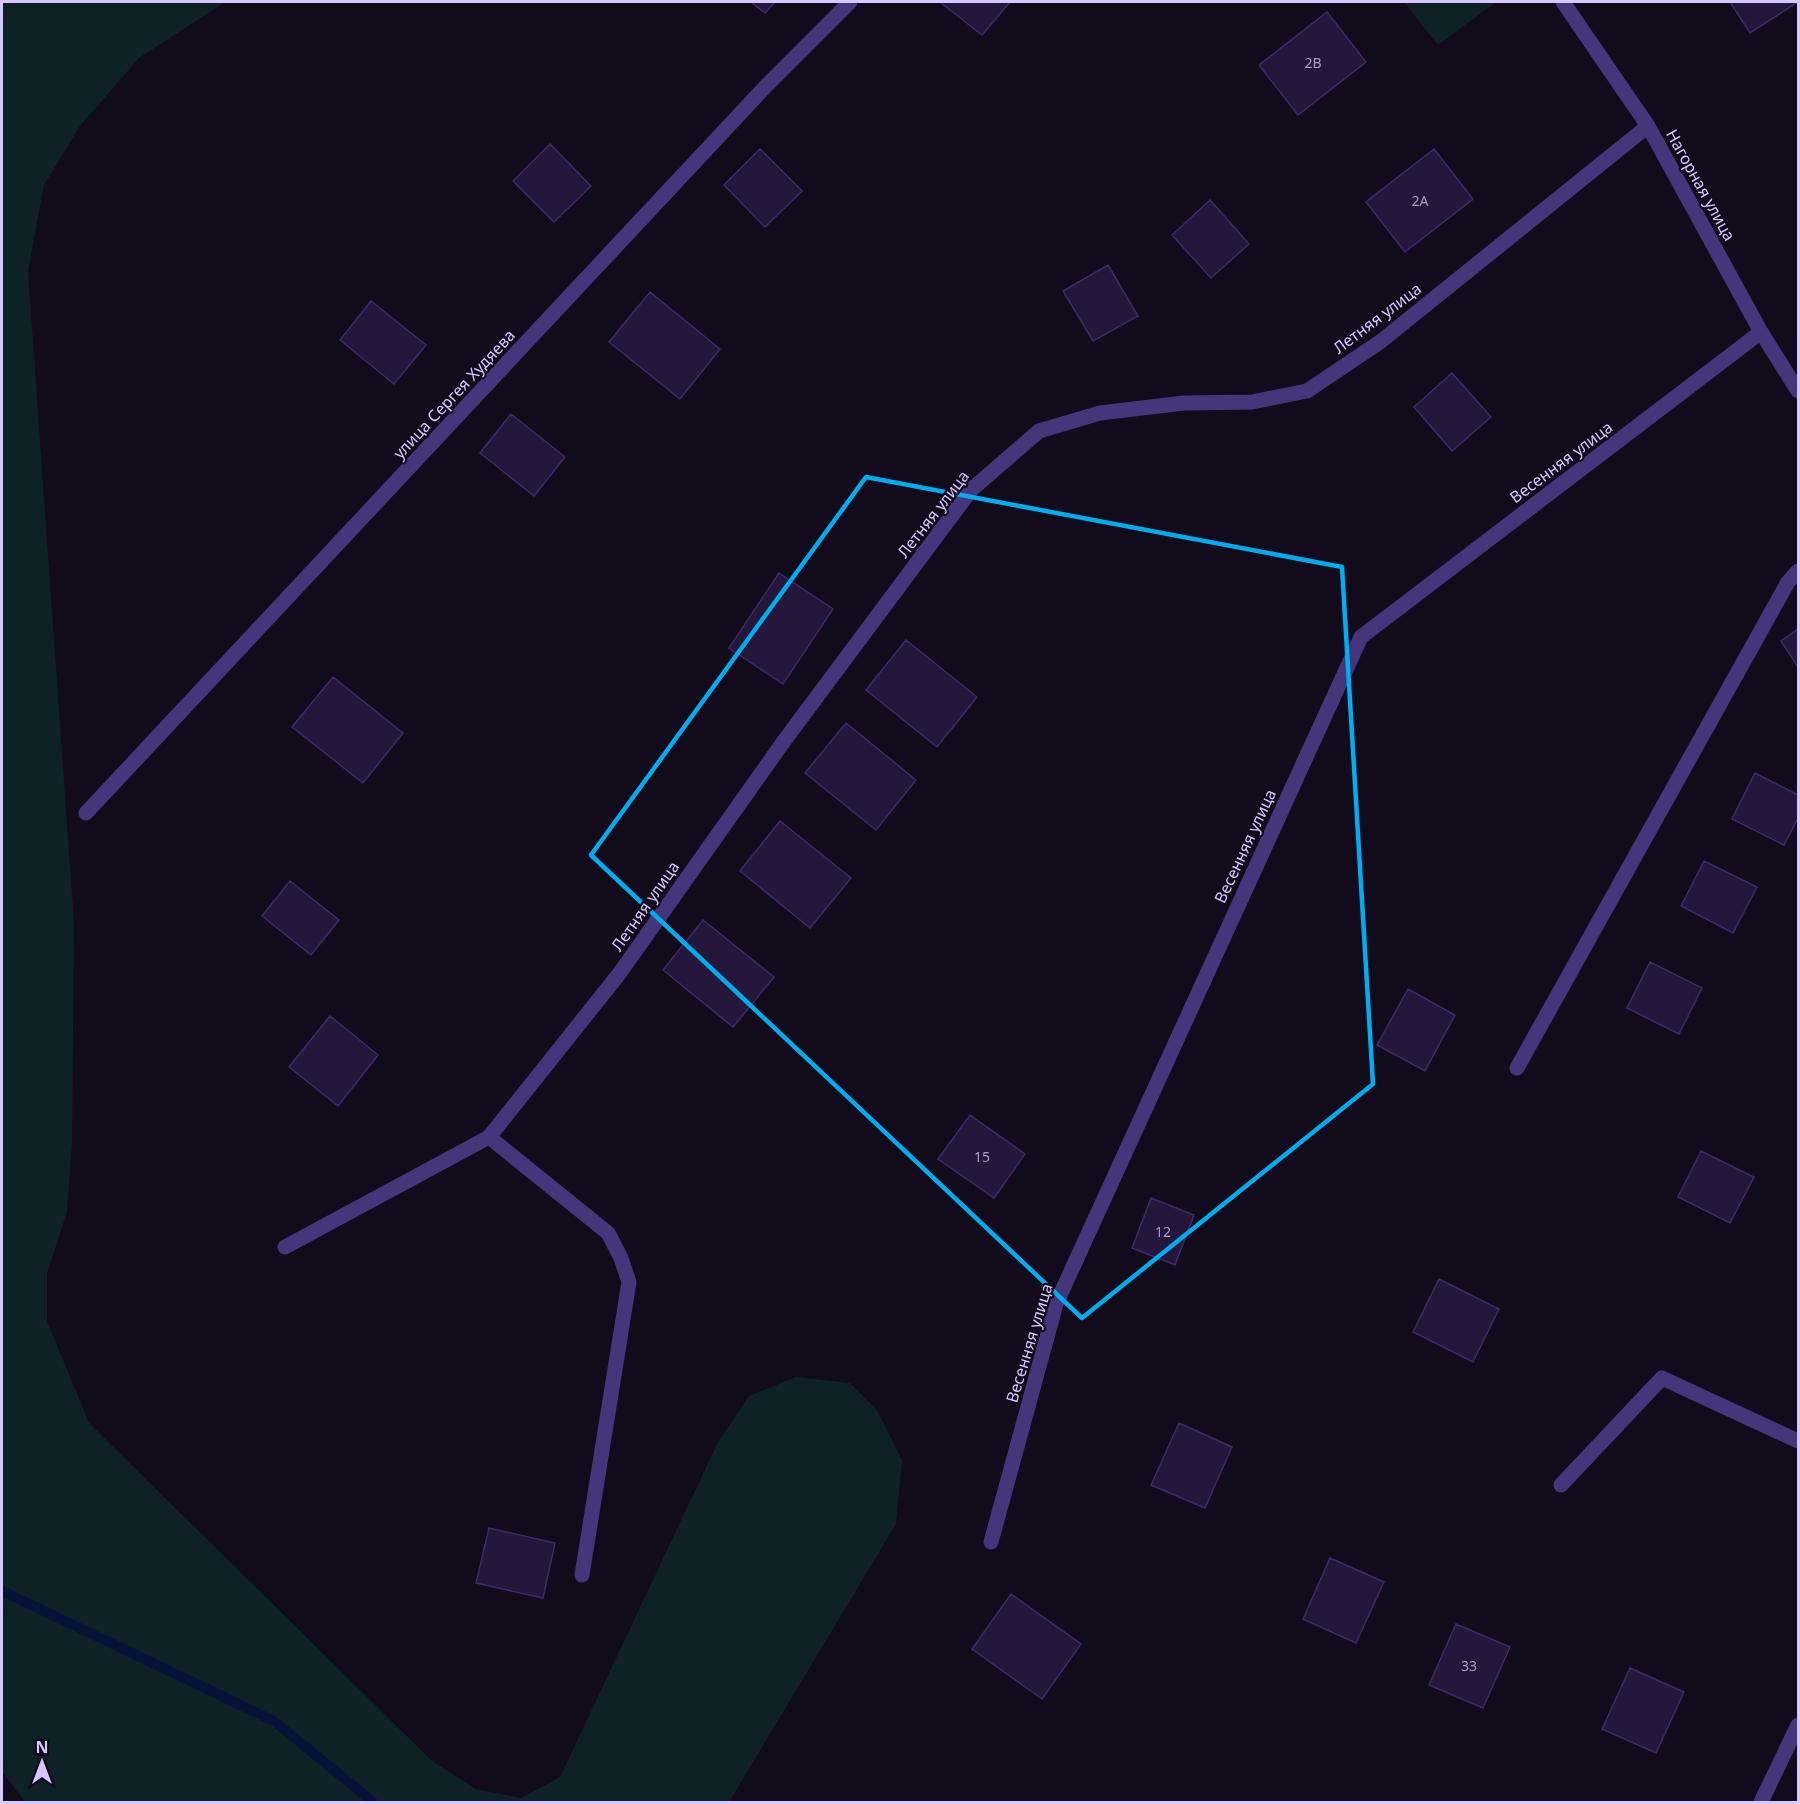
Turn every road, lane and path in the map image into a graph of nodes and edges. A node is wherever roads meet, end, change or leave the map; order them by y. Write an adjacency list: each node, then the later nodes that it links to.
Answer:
1 (850, 2): 7 (street, улица Сергея Худяева)
2 (1563, 2): 3 (street, Нагорная улица)
3 (1648, 126): 4 (street, Нагорная улица); 9 (street, Летняя улица)
4 (1761, 332): 5 (street, Нагорная улица); 13 (street, Весенняя улица)
5 (1798, 391)
6 (1798, 571): 8 (street)
7 (86, 813)
8 (1518, 1068)
9 (489, 1137): 10 (street); 14 (street)
10 (285, 1247)
11 (1798, 1441): 12 (street)
12 (1562, 1485)
13 (991, 1542)
14 (582, 1575)
15 (1798, 1725): 16 (street)
16 (1761, 1803)

